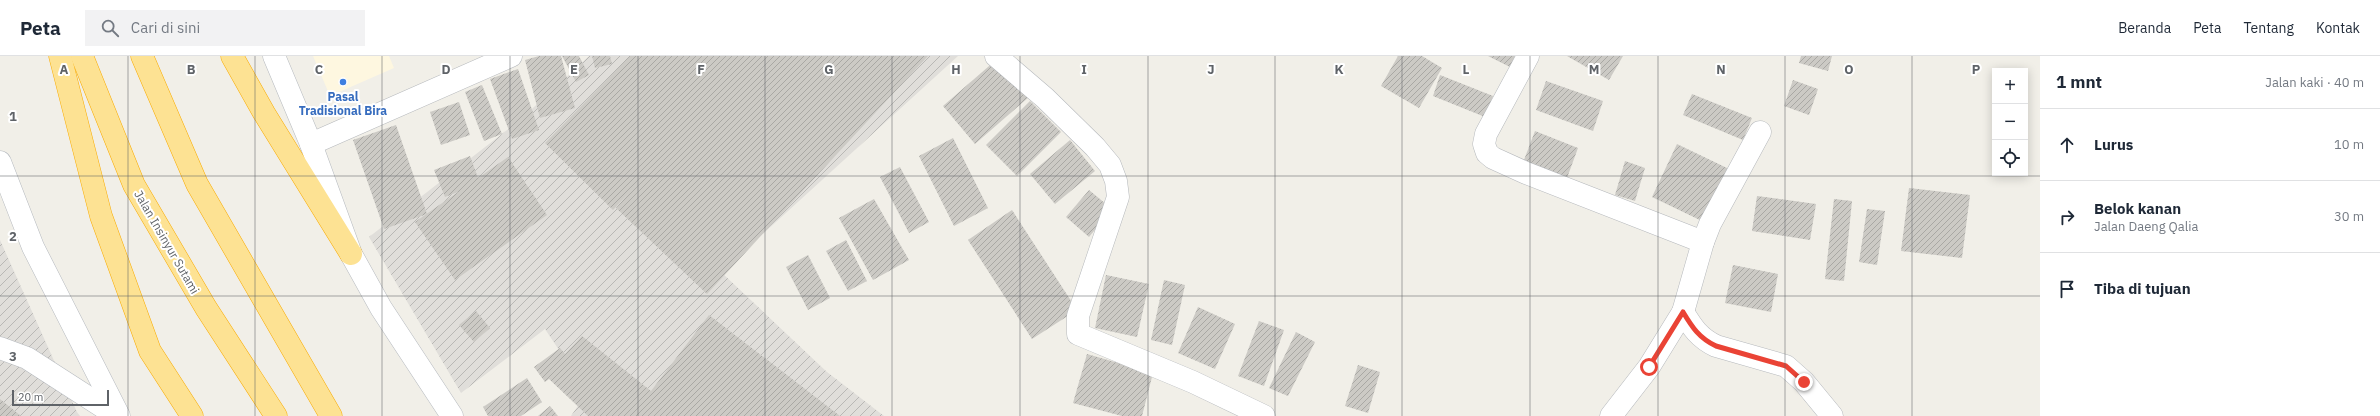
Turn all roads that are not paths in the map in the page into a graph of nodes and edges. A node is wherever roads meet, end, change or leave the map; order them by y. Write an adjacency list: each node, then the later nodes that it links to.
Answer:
1 (60, 56): 17 (highway)
2 (82, 56): 18 (highway, Jalan Insinyur Sutami)
3 (142, 56): 19 (highway)
4 (232, 56): 13 (highway)
5 (274, 56): 10 (street)
6 (511, 56): 10 (street)
7 (996, 56): 21 (street)
8 (1528, 56): 12 (street)
9 (1760, 132): 12 (street)
10 (311, 144): 13 (street)
11 (0, 162): 16 (street)
12 (1703, 242): 14 (street)
13 (352, 254): 20 (street)
14 (1683, 312): 22 (street); 23 (street)
15 (0, 348): 16 (street)
16 (118, 416)
17 (192, 416)
18 (276, 416)
19 (331, 416)
20 (452, 416)
21 (1264, 416)
22 (1611, 416)
23 (1832, 416)

